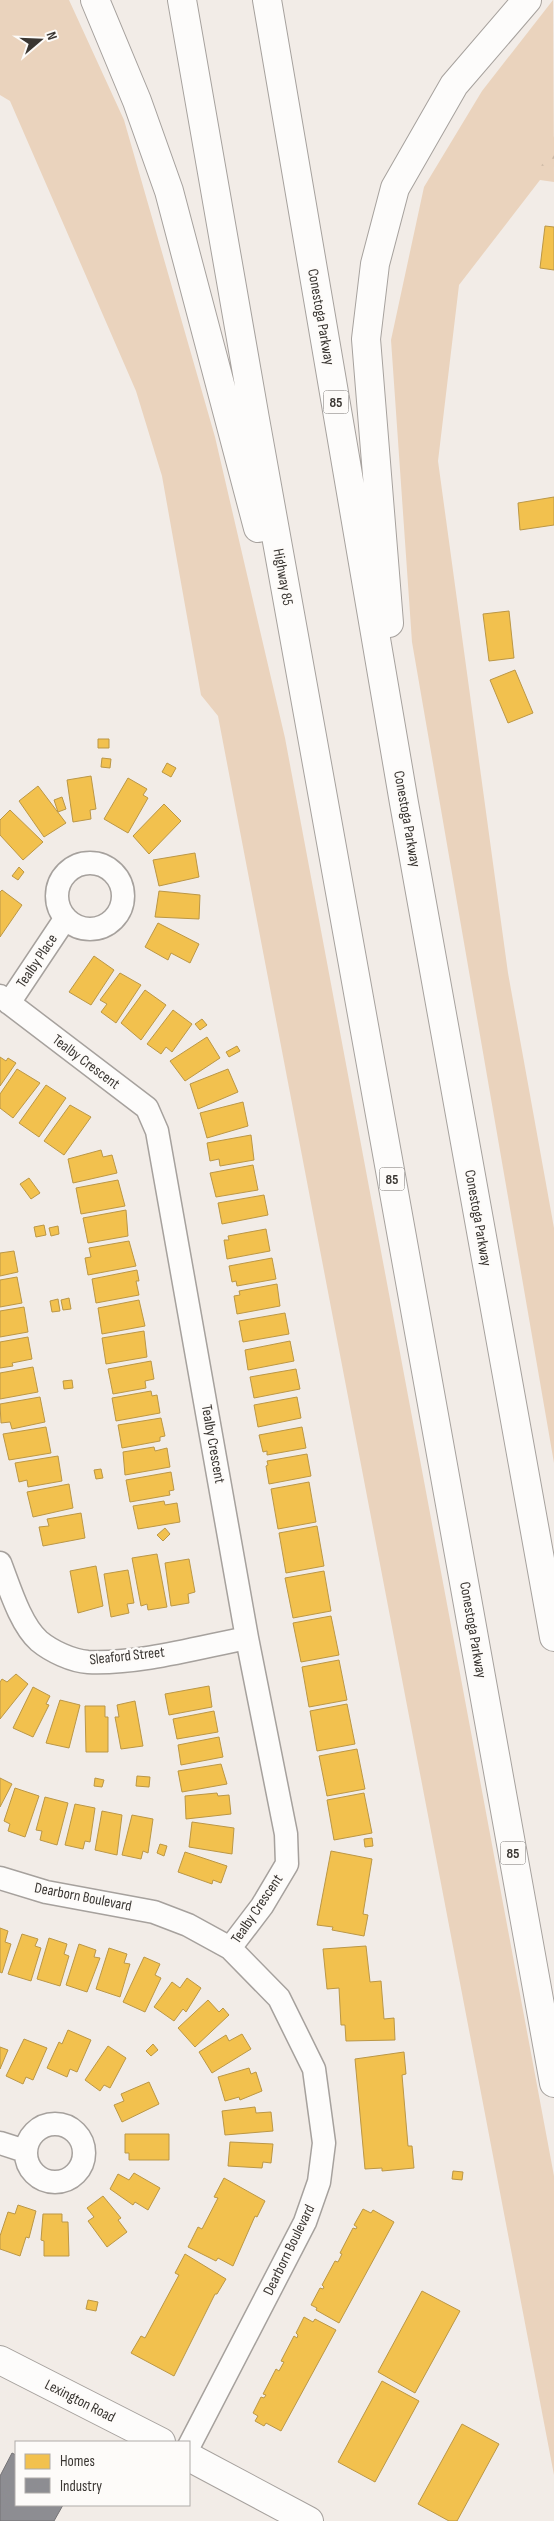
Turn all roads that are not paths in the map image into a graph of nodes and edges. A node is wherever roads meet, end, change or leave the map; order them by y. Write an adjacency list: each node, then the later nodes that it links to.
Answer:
1 (95, 0): 5 (main road)
2 (182, 0): 5 (main road, Highway 85 / 85)
3 (267, 0): 6 (main road, Conestoga Parkway / 85)
4 (527, 0): 6 (main road)
5 (312, 735): 14 (main road, Conestoga Parkway / 85)
6 (404, 803): 10 (main road, Conestoga Parkway / 85)
7 (65, 919): 8 (street, Tealby Place)
8 (5, 1000): 11 (street, Tealby Crescent)
9 (0, 1563): 11 (street, Sleaford Street)
10 (554, 1637)
11 (247, 1638): 13 (street, Tealby Crescent)
12 (0, 1878): 13 (street, Dearborn Boulevard)
13 (230, 1948): 19 (street, Dearborn Boulevard)
14 (554, 2083)
15 (0, 2143): 16 (street)
16 (25, 2151)
17 (0, 2360): 18 (main road, Lexington Road)
18 (158, 2441)
19 (190, 2444)
20 (190, 2458): 21 (main road)
21 (309, 2521)

